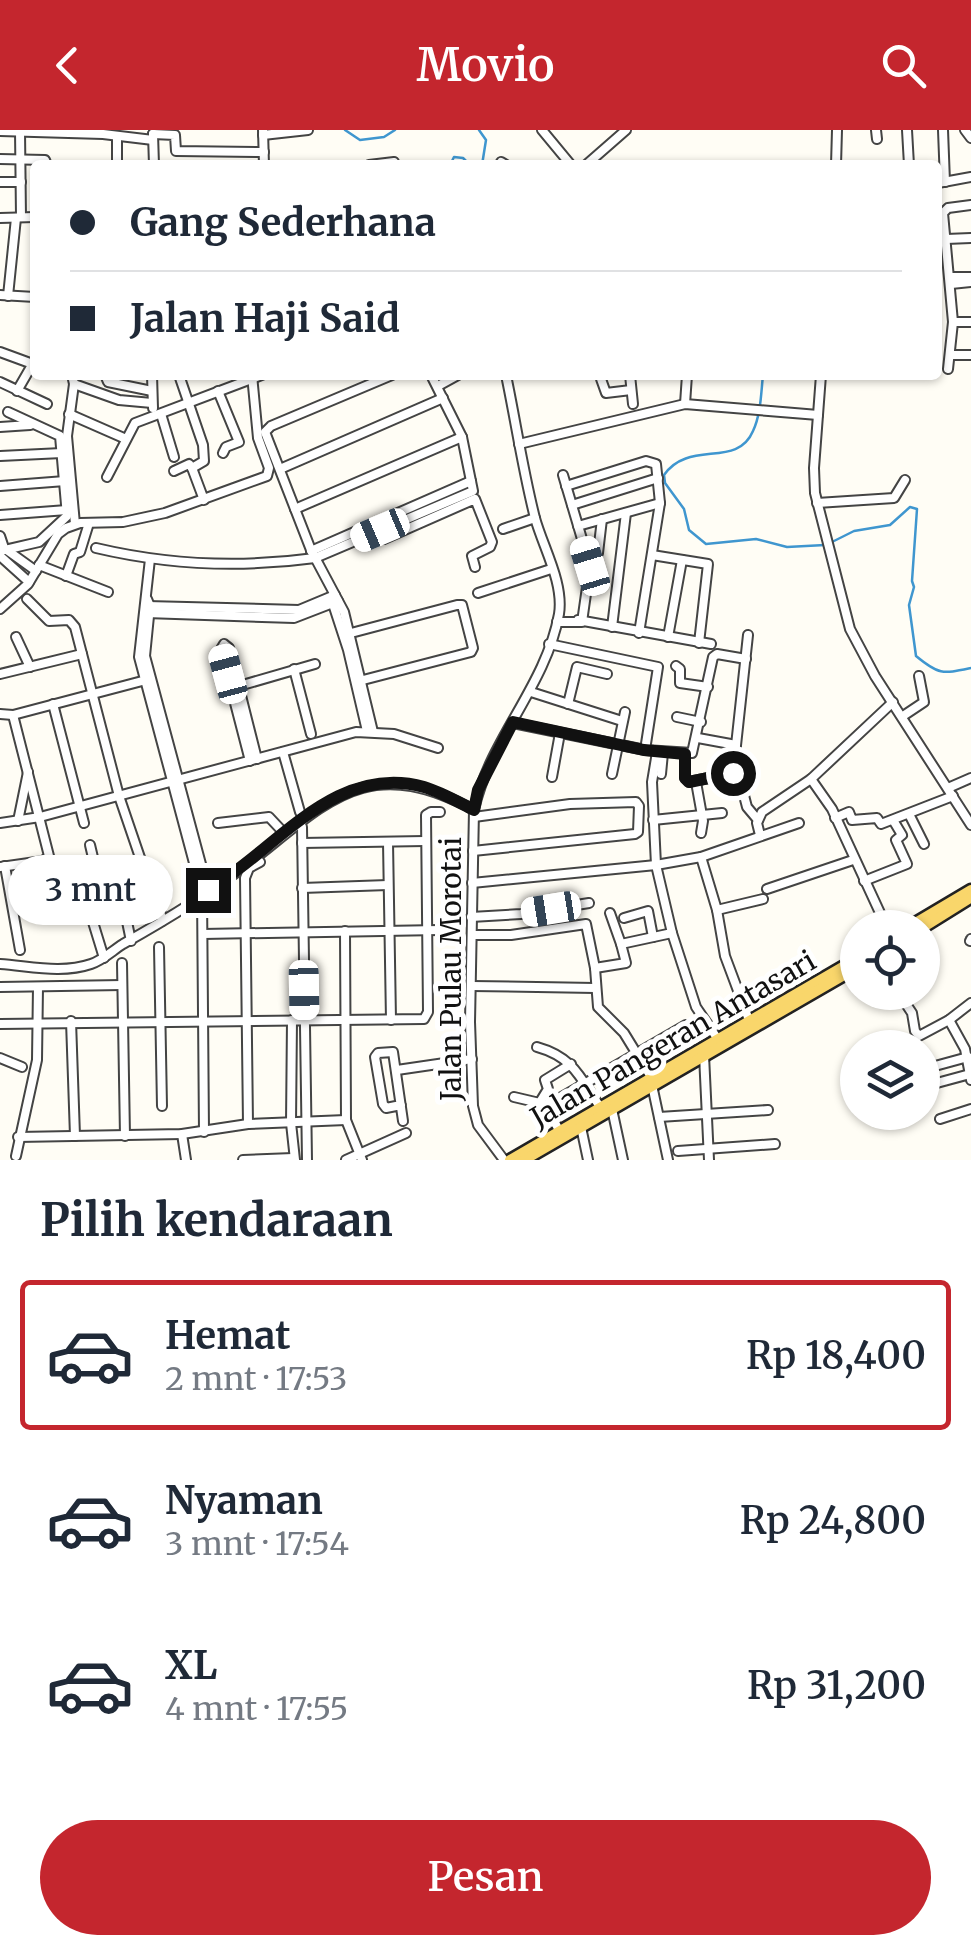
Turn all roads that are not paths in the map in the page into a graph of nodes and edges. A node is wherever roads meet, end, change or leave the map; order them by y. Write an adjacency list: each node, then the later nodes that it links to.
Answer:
1 (308, 130): 12 (street)
2 (542, 130): 24 (street)
3 (626, 130): 25 (street)
4 (837, 130): 26 (street)
5 (907, 130): 27 (street)
6 (942, 130): 28 (street)
7 (965, 130): 16 (street)
8 (20, 131): 9 (street); 10 (street); 19 (street)
9 (33, 131): 11 (street)
10 (0, 132)
11 (85, 132): 15 (street)
12 (263, 132): 17 (street)
13 (128, 134): 14 (street); 15 (street)
14 (153, 135): 17 (street); 22 (street)
15 (117, 138): 21 (street)
16 (971, 138)
17 (264, 152): 23 (street)
18 (0, 159): 19 (street)
19 (21, 159): 20 (street); 31 (street)
20 (45, 160)
21 (116, 160)
22 (154, 160)
23 (264, 160)
24 (567, 160)
25 (592, 160)
26 (836, 160)
27 (909, 160)
28 (941, 160)
29 (971, 177): 32 (street)
30 (0, 182): 31 (street)
31 (22, 182): 36 (street)
32 (942, 182)
33 (971, 205): 38 (street)
34 (30, 217): 36 (street)
35 (0, 218): 36 (street)
36 (18, 218): 40 (street)
37 (971, 238): 38 (street)
38 (946, 239): 41 (street)
39 (0, 248): 40 (street)
40 (14, 250): 43 (street)
41 (951, 280): 42 (street); 45 (street)
42 (971, 280)
43 (4, 295): 44 (street)
44 (30, 296)
45 (953, 322): 46 (street); 49 (street)
46 (971, 322)
47 (0, 352): 50 (street)
48 (971, 355): 49 (street)
49 (950, 356): 52 (street)
50 (30, 363)
51 (30, 369): 73 (street)
52 (948, 369)
53 (72, 380): 82 (street)
54 (76, 380): 76 (street)
55 (107, 380): 74 (street)
56 (152, 380): 74 (street)
57 (181, 380): 77 (street)
58 (222, 380): 71 (street)
59 (245, 380): 71 (street)
60 (256, 380): 105 (street)
61 (380, 380): 95 (street)
62 (434, 380): 70 (street)
63 (449, 380): 70 (street)
64 (507, 380): 89 (street, Jalan Pulau Morotai)
65 (601, 380): 72 (street)
66 (630, 380): 72 (street)
67 (687, 380): 79 (street)
68 (820, 380): 83 (street)
69 (0, 382): 73 (street)
70 (438, 386): 75 (street)
71 (221, 389): 77 (street); 91 (street)
72 (631, 390): 80 (street)
73 (18, 391): 78 (street)
74 (152, 391): 76 (street)
75 (442, 398): 87 (street); 95 (street)
76 (152, 403): 84 (street)
77 (188, 403): 84 (street); 94 (street)
78 (48, 404)
79 (685, 404): 80 (street); 83 (street)
80 (634, 410): 89 (street)
81 (8, 412): 85 (street)
82 (69, 414): 88 (street); 116 (street)
83 (818, 415): 107 (street)
84 (157, 416): 88 (street); 93 (street)
85 (36, 424): 86 (street); 90 (street)
86 (0, 427)
87 (462, 436): 104 (street); 109 (street)
88 (126, 438): 98 (street)
89 (519, 444): 113 (street, Jalan Pulau Morotai)
90 (62, 453): 92 (street); 101 (street)
91 (223, 453)
92 (0, 456)
93 (174, 457)
94 (192, 468): 96 (street); 105 (street)
95 (280, 469): 109 (street)
96 (174, 471)
97 (563, 475): 103 (street)
98 (107, 477)
99 (658, 478): 103 (street); 106 (street); 108 (street)
100 (905, 480): 107 (street)
101 (65, 481): 102 (street); 110 (street)
102 (0, 486)
103 (566, 486): 108 (street)
104 (473, 490): 122 (street); 122 (street); 127 (street)
105 (204, 500): 115 (street)
106 (660, 503): 111 (street); 123 (street)
107 (817, 503): 164 (street)
108 (572, 505): 117 (street)
109 (295, 509): 122 (street)
110 (67, 510): 112 (street); 121 (street)
111 (626, 513): 114 (street); 140 (street)
112 (0, 515)
113 (535, 518): 118 (street); 129 (street, Jalan Pulau Morotai)
114 (602, 519): 117 (street); 126 (street)
115 (89, 523): 116 (street); 130 (street)
116 (75, 524): 128 (street)
117 (578, 526): 126 (street)
118 (503, 529)
119 (0, 536): 121 (street)
120 (96, 548): 124 (street)
121 (1, 552): 128 (street); 131 (street)
122 (311, 556): 124 (street); 134 (street)
123 (652, 556): 125 (street); 142 (street)
124 (150, 559): 136 (street)
125 (682, 560): 145 (street); 146 (street)
126 (590, 566): 139 (street)
127 (475, 567)
128 (38, 568): 130 (street); 131 (street)
129 (551, 570): 133 (street); 138 (street, Jalan Pulau Morotai)
130 (66, 576): 132 (street)
131 (29, 582): 137 (street)
132 (108, 592)
133 (478, 593)
134 (333, 597): 136 (street); 141 (street); 173 (street)
135 (27, 598): 149 (street)
136 (147, 607): 158 (street)
137 (0, 609)
138 (558, 620): 139 (street); 147 (street, Jalan Pulau Morotai)
139 (582, 622): 140 (street)
140 (612, 628): 142 (street)
141 (350, 633): 159 (street); 159 (street)
142 (639, 633): 145 (street)
143 (748, 635): 150 (street)
144 (16, 637): 153 (street)
145 (668, 637): 146 (street)
146 (699, 642): 148 (street)
147 (549, 644): 162 (street, Jalan Pulau Morotai); 180 (street)
148 (711, 644)
149 (82, 654): 153 (street); 163 (street)
150 (746, 659): 161 (street); 178 (street)
151 (315, 664): 154 (street)
152 (676, 666): 161 (street)
153 (30, 667): 155 (street)
154 (294, 669): 160 (street); 175 (street)
155 (0, 674)
156 (607, 674): 166 (street)
157 (919, 676): 169 (street)
158 (148, 679): 163 (street); 191 (street)
159 (362, 680): 173 (street)
160 (240, 686): 184 (street); 184 (street)
161 (708, 687): 172 (street)
162 (531, 692): 166 (street); 171 (street, Jalan Pulau Morotai)
163 (92, 695): 165 (street); 195 (street)
164 (893, 702): 169 (street); 190 (street)
165 (53, 704): 168 (street); 196 (street)
166 (568, 704): 177 (street)
167 (0, 714): 168 (street)
168 (13, 715): 185 (street)
169 (903, 716): 194 (street)
170 (677, 717): 172 (street)
171 (513, 722): 174 (street); 199 (street, Jalan Pulau Morotai)
172 (701, 722): 176 (street)
173 (370, 732): 179 (street); 181 (street)
174 (560, 733): 177 (street); 188 (street)
175 (311, 734)
176 (698, 738): 178 (street); 183 (street)
177 (618, 743): 180 (street); 186 (street)
178 (736, 745): 192 (street)
179 (438, 748)
180 (644, 750): 182 (street)
181 (283, 752): 184 (street); 197 (street)
182 (660, 752): 183 (street); 187 (street); 205 (street)
183 (685, 754): 192 (street)
184 (254, 760): 191 (street)
185 (28, 772): 203 (street); 208 (street)
186 (612, 774)
187 (661, 774)
188 (552, 777)
189 (971, 778): 194 (street)
190 (811, 779): 204 (street); 206 (street)
191 (176, 781): 195 (street); 238 (street)
192 (696, 782): 200 (street)
193 (741, 784): 206 (street)
194 (951, 792): 202 (street); 213 (street)
195 (119, 796): 196 (street); 229 (street)
196 (79, 806): 203 (street); 210 (street)
197 (300, 812)
198 (440, 812): 218 (street)
199 (474, 813): 215 (street); 223 (street, Jalan Pulau Morotai); 223 (street)
200 (702, 814): 201 (street); 205 (street); 216 (street)
201 (722, 814)
202 (909, 814): 207 (street); 221 (street)
203 (40, 817): 208 (street); 228 (street)
204 (835, 818): 207 (street); 225 (street)
205 (652, 820): 227 (street)
206 (758, 820): 217 (street)
207 (893, 820): 230 (street)
208 (18, 821): 209 (street)
209 (0, 823)
210 (84, 823)
211 (218, 823): 215 (street)
212 (799, 823): 217 (street)
213 (971, 826)
214 (302, 828): 219 (street)
215 (284, 833): 238 (street)
216 (701, 833)
217 (760, 835): 224 (street)
218 (425, 841): 220 (street); 250 (street)
219 (302, 842): 220 (street); 235 (street)
220 (388, 842): 233 (street)
221 (924, 844)
222 (90, 845): 234 (street)
223 (473, 852): 231 (street, Jalan Pulau Morotai)
224 (701, 857): 227 (street); 242 (street)
225 (853, 860): 230 (street); 236 (street)
226 (260, 862): 256 (street)
227 (656, 865): 231 (street); 255 (street)
228 (2, 867): 263 (street)
229 (148, 881): 232 (street); 249 (street)
230 (864, 881): 243 (street)
231 (472, 883): 246 (street, Jalan Pulau Morotai)
232 (118, 885): 234 (street); 260 (street)
233 (388, 885): 235 (street); 253 (street)
234 (100, 888): 264 (street)
235 (302, 888): 254 (street)
236 (767, 889)
237 (971, 890): 244 (main road)
238 (203, 893): 249 (street); 257 (street)
239 (971, 898): 247 (main road)
240 (763, 899): 242 (street)
241 (589, 902): 246 (street)
242 (717, 910): 281 (street)
243 (879, 910)
244 (938, 910)
245 (610, 913): 261 (street)
246 (472, 917): 258 (street, Jalan Pulau Morotai)
247 (940, 917)
248 (624, 918): 259 (street)
249 (162, 922): 260 (street)
250 (427, 930): 251 (street); 253 (street); 280 (street)
251 (440, 930)
252 (346, 931): 253 (street); 254 (street); 278 (street)
253 (390, 931): 280 (street)
254 (304, 932): 256 (street); 279 (street)
255 (672, 932): 259 (street); 292 (street)
256 (246, 933): 257 (street); 286 (street)
257 (203, 934): 284 (street)
258 (472, 935): 267 (street); 272 (street, Jalan Pulau Morotai)
259 (653, 937): 261 (street)
260 (130, 941): 264 (street)
261 (621, 944): 267 (street)
262 (159, 947): 288 (street)
263 (20, 950)
264 (104, 958): 266 (street)
265 (122, 963): 270 (street)
266 (0, 964)
267 (594, 968): 274 (street)
268 (840, 970): 275 (main road, Jalan Pangeran Antasari)
269 (840, 976): 275 (main road, Jalan Pangeran Antasari)
270 (122, 985): 271 (street); 285 (street)
271 (38, 986): 273 (street); 287 (street)
272 (472, 986): 274 (street); 299 (street, Jalan Pulau Morotai)
273 (0, 987)
274 (595, 988): 295 (street)
275 (796, 998): 281 (main road, Jalan Pangeran Antasari); 296 (main road, Jalan Pangeran Antasari)
276 (971, 1003): 282 (street)
277 (910, 1010): 282 (street)
278 (346, 1019): 279 (street); 280 (street); 318 (street)
279 (298, 1020): 286 (street); 320 (street); 321 (street)
280 (392, 1020)
281 (749, 1020): 292 (main road, Jalan Pangeran Antasari)
282 (949, 1020): 293 (street)
283 (71, 1021): 285 (street); 287 (street); 328 (street)
284 (203, 1021): 286 (street); 288 (street); 325 (street)
285 (124, 1022): 288 (street); 329 (street)
286 (244, 1022): 322 (street)
287 (37, 1023): 289 (street); 330 (street)
288 (160, 1023): 311 (street)
289 (0, 1024)
290 (686, 1025): 295 (street)
291 (971, 1034): 293 (street)
292 (717, 1038): 305 (main road, Jalan Pangeran Antasari)
293 (962, 1040): 297 (street)
294 (536, 1047): 300 (street)
295 (637, 1052): 305 (street); 306 (street)
296 (704, 1056): 305 (main road, Jalan Pangeran Antasari); 315 (street)
297 (968, 1057): 301 (street); 304 (street)
298 (0, 1058): 302 (street)
299 (472, 1059): 303 (street); 341 (street, Jalan Pulau Morotai)
300 (571, 1064): 306 (street); 309 (street)
301 (940, 1064)
302 (22, 1067)
303 (397, 1070): 310 (street); 310 (street)
304 (970, 1077): 307 (street)
305 (652, 1081): 312 (main road, Jalan Pangeran Antasari); 316 (street)
306 (584, 1083): 309 (street); 312 (street)
307 (940, 1084)
308 (514, 1097): 309 (street)
309 (542, 1104): 324 (street)
310 (401, 1105): 319 (street)
311 (162, 1106)
312 (606, 1108): 323 (main road, Jalan Pangeran Antasari); 324 (main road, Jalan Pangeran Antasari); 344 (street)
313 (971, 1109): 317 (street)
314 (768, 1110): 315 (street)
315 (707, 1113): 316 (street); 332 (street)
316 (659, 1117): 345 (street)
317 (940, 1119)
318 (346, 1120): 320 (street); 335 (street)
319 (404, 1121)
320 (304, 1122): 321 (street); 339 (street)
321 (292, 1123): 322 (street); 336 (street)
322 (248, 1124): 325 (street)
323 (581, 1127): 342 (main road, Jalan Pangeran Antasari); 343 (street)
324 (559, 1130): 341 (main road, Jalan Pangeran Antasari)
325 (204, 1132): 327 (street)
326 (406, 1133): 335 (street)
327 (182, 1134): 329 (street); 337 (street)
328 (75, 1136): 329 (street); 330 (street)
329 (124, 1136)
330 (18, 1137): 334 (street)
331 (775, 1144): 332 (street)
332 (710, 1148): 333 (street); 346 (street)
333 (678, 1151)
334 (16, 1156)
335 (361, 1157): 340 (street)
336 (294, 1159): 338 (street)
337 (186, 1160)
338 (242, 1160)
339 (306, 1160)
340 (346, 1160)
341 (507, 1160)
342 (524, 1160)
343 (588, 1160)
344 (623, 1160)
345 (668, 1160)
346 (709, 1160)

